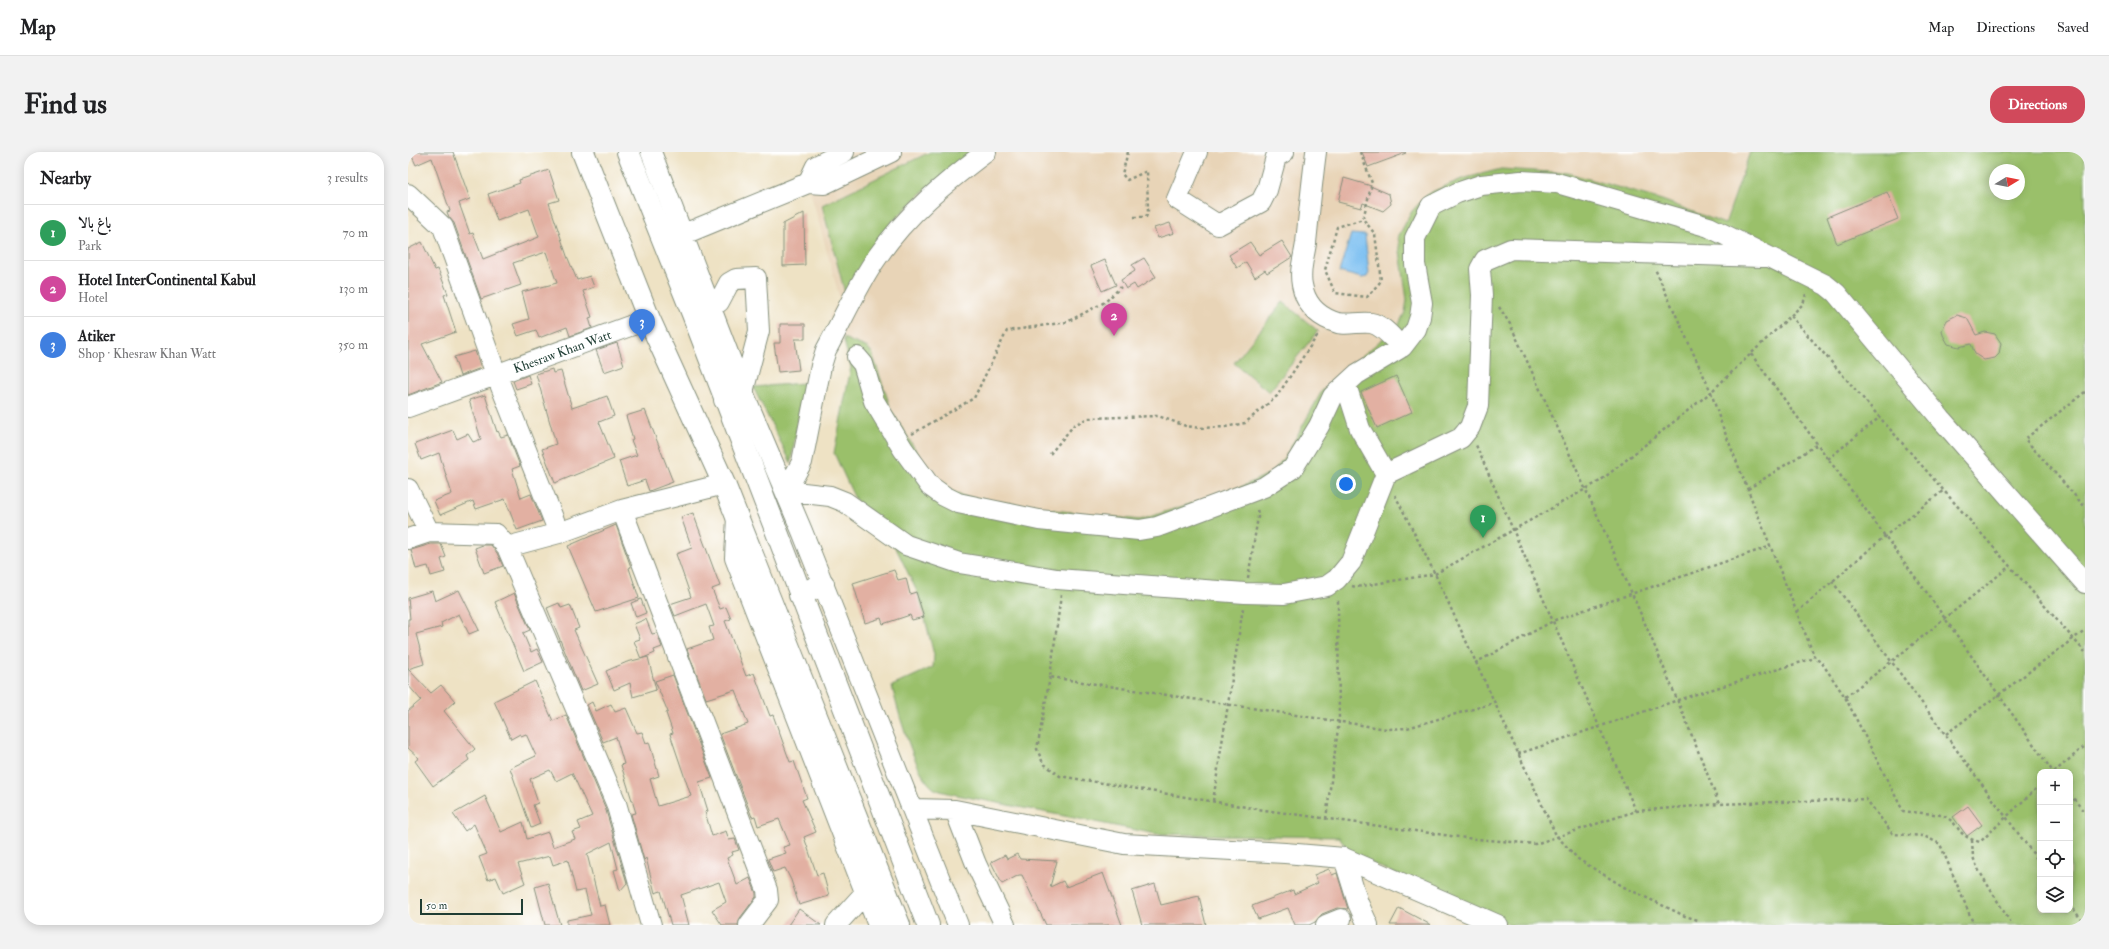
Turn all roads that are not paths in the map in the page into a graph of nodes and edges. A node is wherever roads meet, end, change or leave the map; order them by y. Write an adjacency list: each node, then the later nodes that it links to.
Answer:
1 (583, 152): 15 (main road)
2 (628, 152): 14 (main road)
3 (651, 152): 12 (street)
4 (844, 152): 10 (street)
5 (891, 152): 10 (street)
6 (986, 152): 25 (street)
7 (1197, 152): 8 (street)
8 (1284, 152)
9 (1316, 152): 16 (street)
10 (808, 183): 12 (street)
11 (408, 194): 18 (street)
12 (684, 234): 14 (street)
13 (1770, 258): 16 (street); 22 (street); 31 (street)
14 (702, 311): 20 (main road); 20 (street)
15 (650, 319): 18 (street, Khesraw Khan Watt); 23 (main road)
16 (1402, 347): 19 (street)
17 (857, 357): 19 (street)
18 (496, 374): 21 (street, Khesraw Khan Watt); 28 (street)
19 (1346, 385): 22 (street)
20 (734, 396): 25 (street); 33 (main road)
21 (408, 407)
22 (1386, 474): 25 (street)
23 (724, 484): 26 (street); 37 (main road)
24 (408, 489): 27 (street)
25 (786, 491): 32 (street)
26 (622, 510): 28 (street); 40 (street)
27 (428, 532): 29 (street); 30 (street)
28 (559, 533): 30 (street)
29 (408, 539)
30 (507, 547): 39 (street)
31 (2085, 583)
32 (823, 584): 33 (main road); 34 (street)
33 (800, 595): 44 (main road)
34 (912, 809): 35 (street); 45 (street)
35 (955, 810): 36 (street); 46 (street)
36 (1344, 858): 38 (street); 47 (street)
37 (873, 884): 41 (street); 42 (street); 43 (main road)
38 (1487, 923)
39 (651, 925)
40 (749, 925)
41 (836, 925)
42 (878, 925)
43 (899, 925)
44 (928, 925)
45 (958, 925)
46 (1005, 925)
47 (1368, 925)

